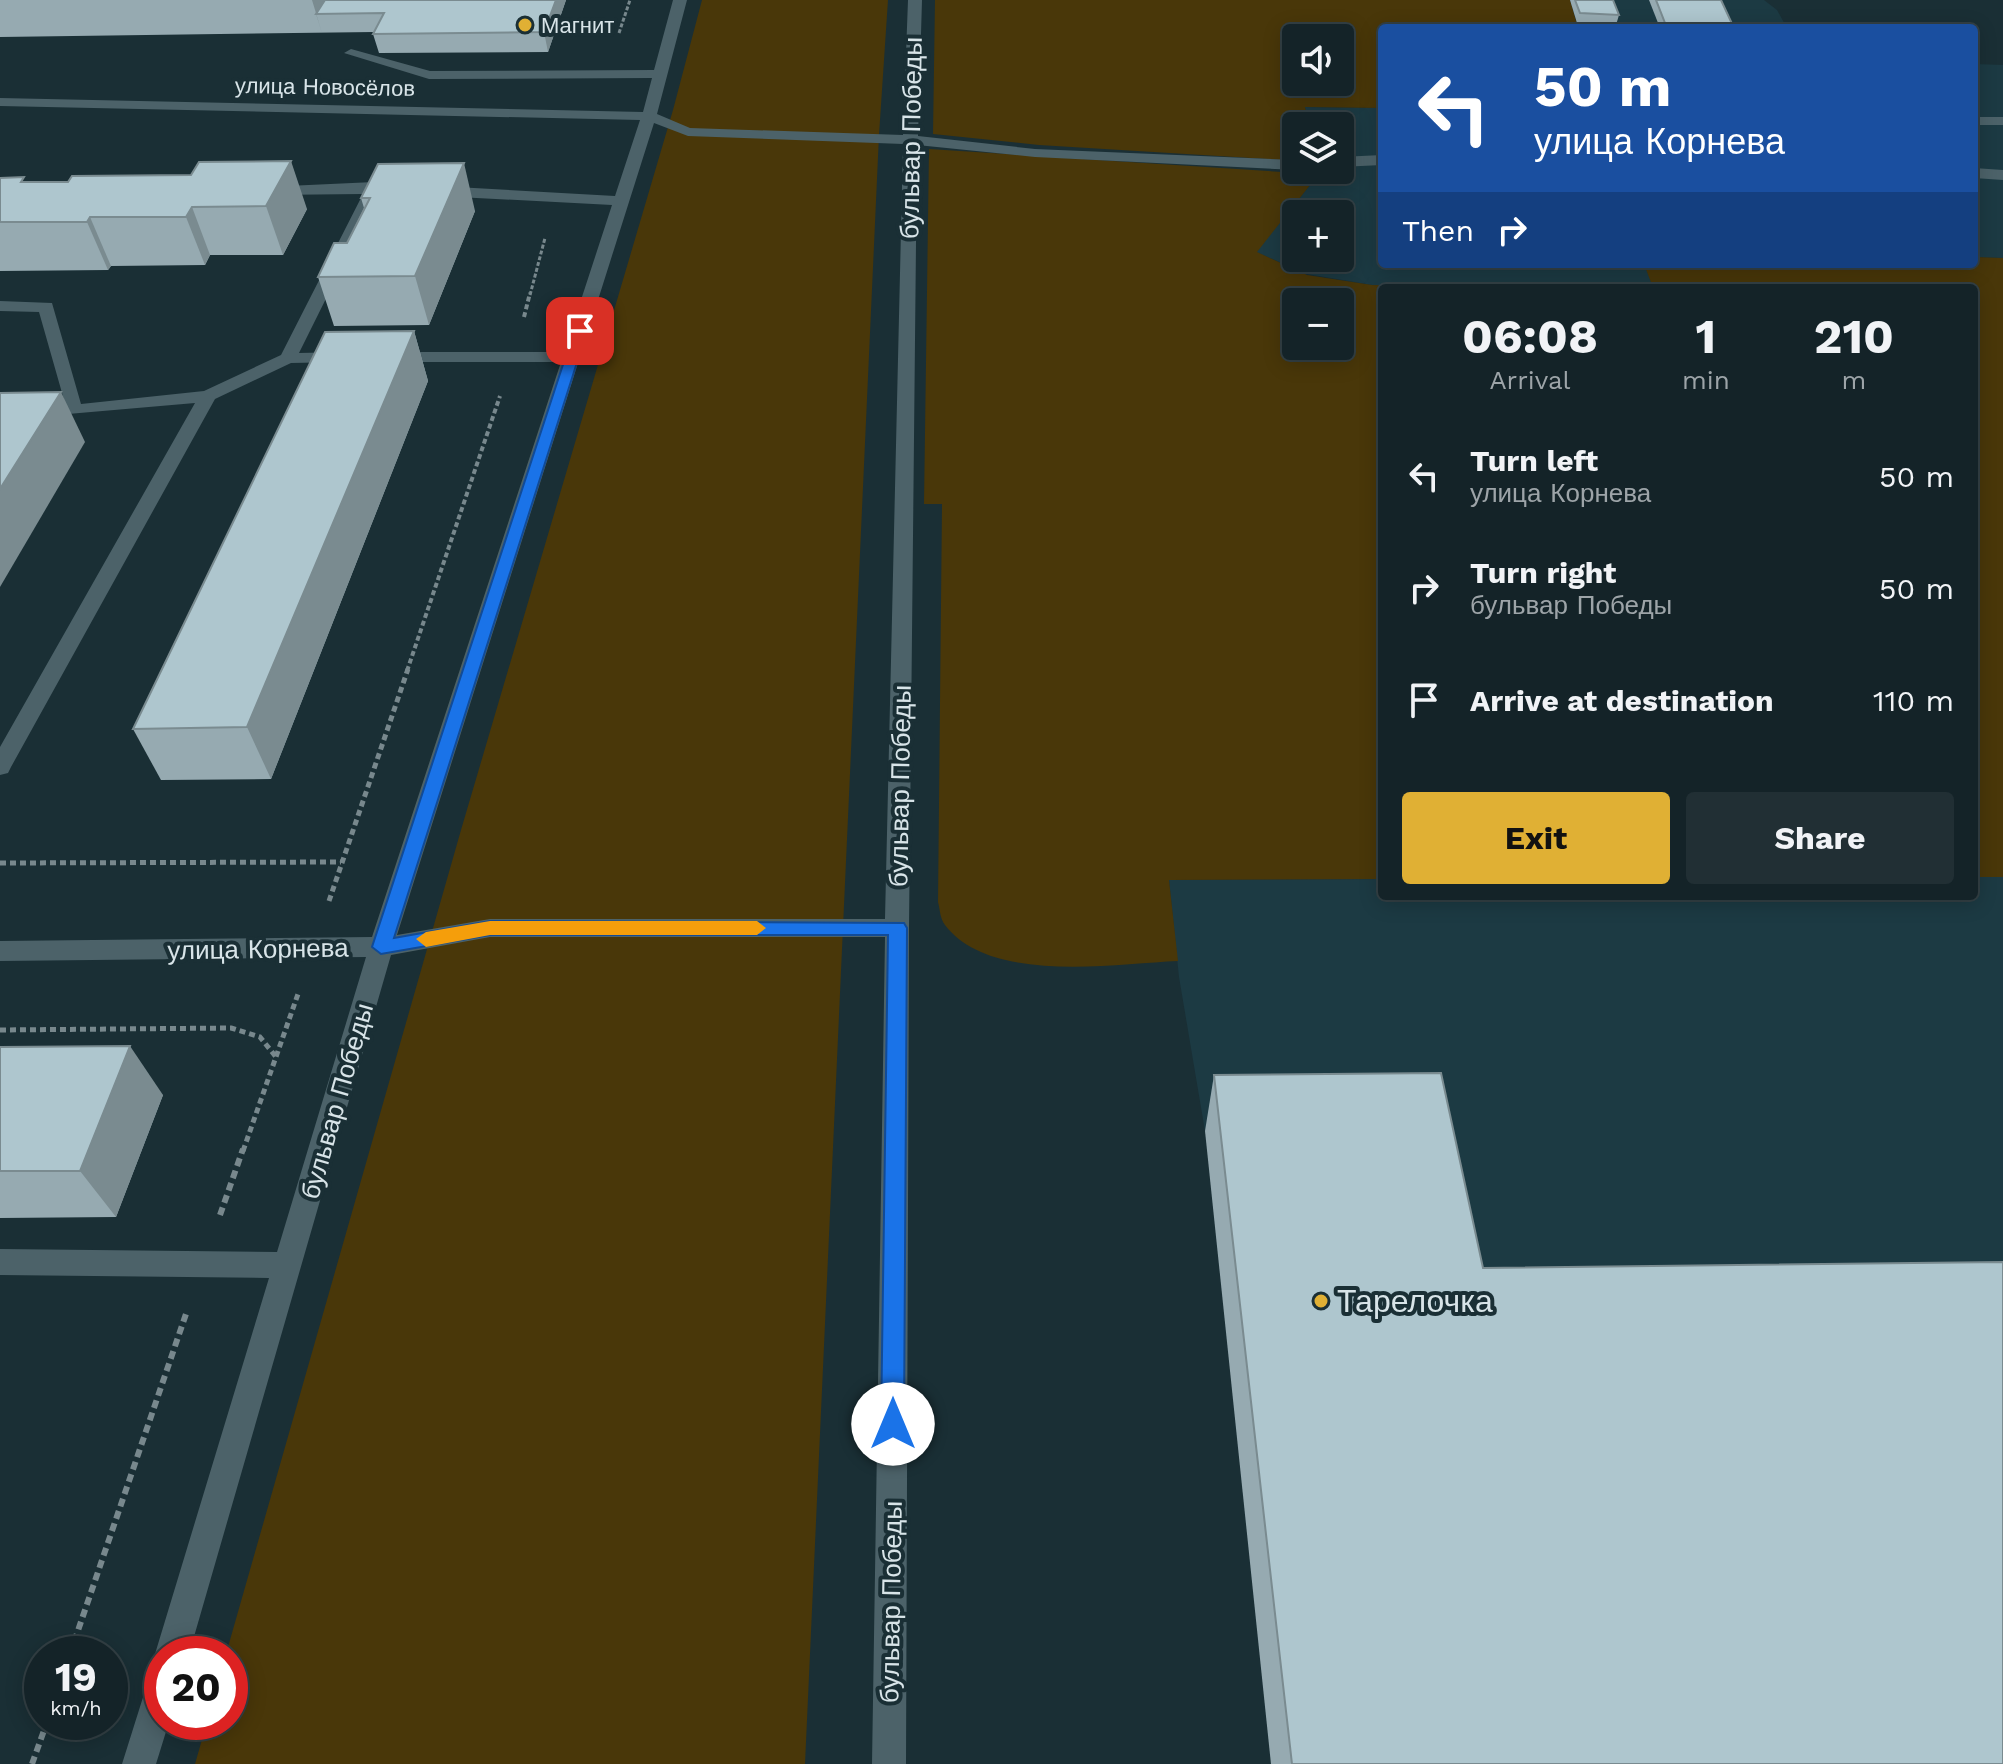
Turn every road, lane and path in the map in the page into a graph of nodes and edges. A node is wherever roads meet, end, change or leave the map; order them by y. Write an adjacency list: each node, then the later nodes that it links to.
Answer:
1 (630, 0): 5 (path)
2 (680, 0): 6 (street, бульвар Победы)
3 (915, 0): 11 (street, бульвар Победы)
4 (351, 53): 5 (street)
5 (605, 74): 6 (street)
6 (660, 74): 8 (street, бульвар Победы)
7 (0, 102): 8 (street, улица Новосёлов)
8 (649, 116): 11 (street); 20 (street, бульвар Победы)
9 (1978, 121): 10 (street)
10 (2003, 121)
11 (910, 140): 14 (street); 29 (street, бульвар Победы)
12 (1378, 160): 13 (street)
13 (1354, 161)
14 (1282, 164)
15 (1978, 173): 16 (street)
16 (2003, 175)
17 (374, 187): 18 (street); 19 (street); 24 (street)
18 (249, 191)
19 (556, 198): 20 (street); 22 (path)
20 (622, 201): 23 (street, бульвар Победы)
21 (0, 306): 25 (street)
22 (514, 356): 23 (street); 24 (street); 27 (path)
23 (572, 357): 30 (street, бульвар Победы)
24 (288, 358): 25 (street)
25 (208, 396): 26 (street)
26 (0, 767)
27 (341, 862): 28 (path); 31 (path)
28 (0, 863)
29 (897, 928): 30 (street, улица Корнева); 44 (street, бульвар Победы)
30 (381, 947): 31 (street, улица Корнева); 37 (street, бульвар Победы)
31 (314, 949): 32 (street, улица Корнева); 34 (path)
32 (0, 951)
33 (0, 1030): 34 (path)
34 (276, 1057): 36 (path)
35 (0, 1262): 36 (street)
36 (203, 1264): 37 (street); 38 (path)
37 (289, 1265): 39 (street, бульвар Победы)
38 (76, 1636)
39 (177, 1636)
40 (41, 1740): 42 (path)
41 (146, 1740): 43 (street)
42 (32, 1764)
43 (139, 1764)
44 (889, 1764)

